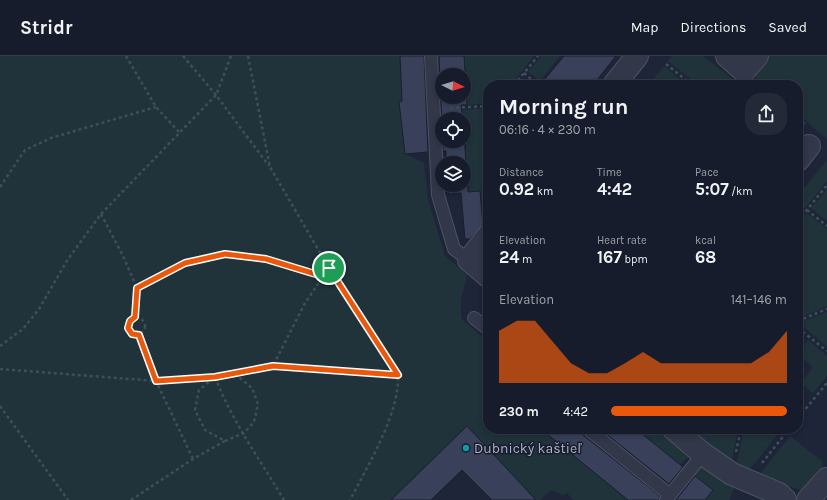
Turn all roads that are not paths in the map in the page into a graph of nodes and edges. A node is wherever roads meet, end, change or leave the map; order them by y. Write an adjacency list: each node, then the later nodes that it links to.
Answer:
1 (431, 56): 7 (lane)
2 (637, 56): 5 (street)
3 (727, 56): 4 (street)
4 (757, 56)
5 (618, 80)
6 (483, 242): 7 (street)
7 (468, 260): 8 (street)
8 (483, 272)
9 (474, 318): 10 (lane)
10 (483, 325)
11 (594, 434): 15 (lane)
12 (680, 434): 13 (street)
13 (703, 454): 15 (lane); 16 (street)
14 (827, 479): 17 (street)
15 (668, 497)
16 (785, 500)
17 (808, 500)

